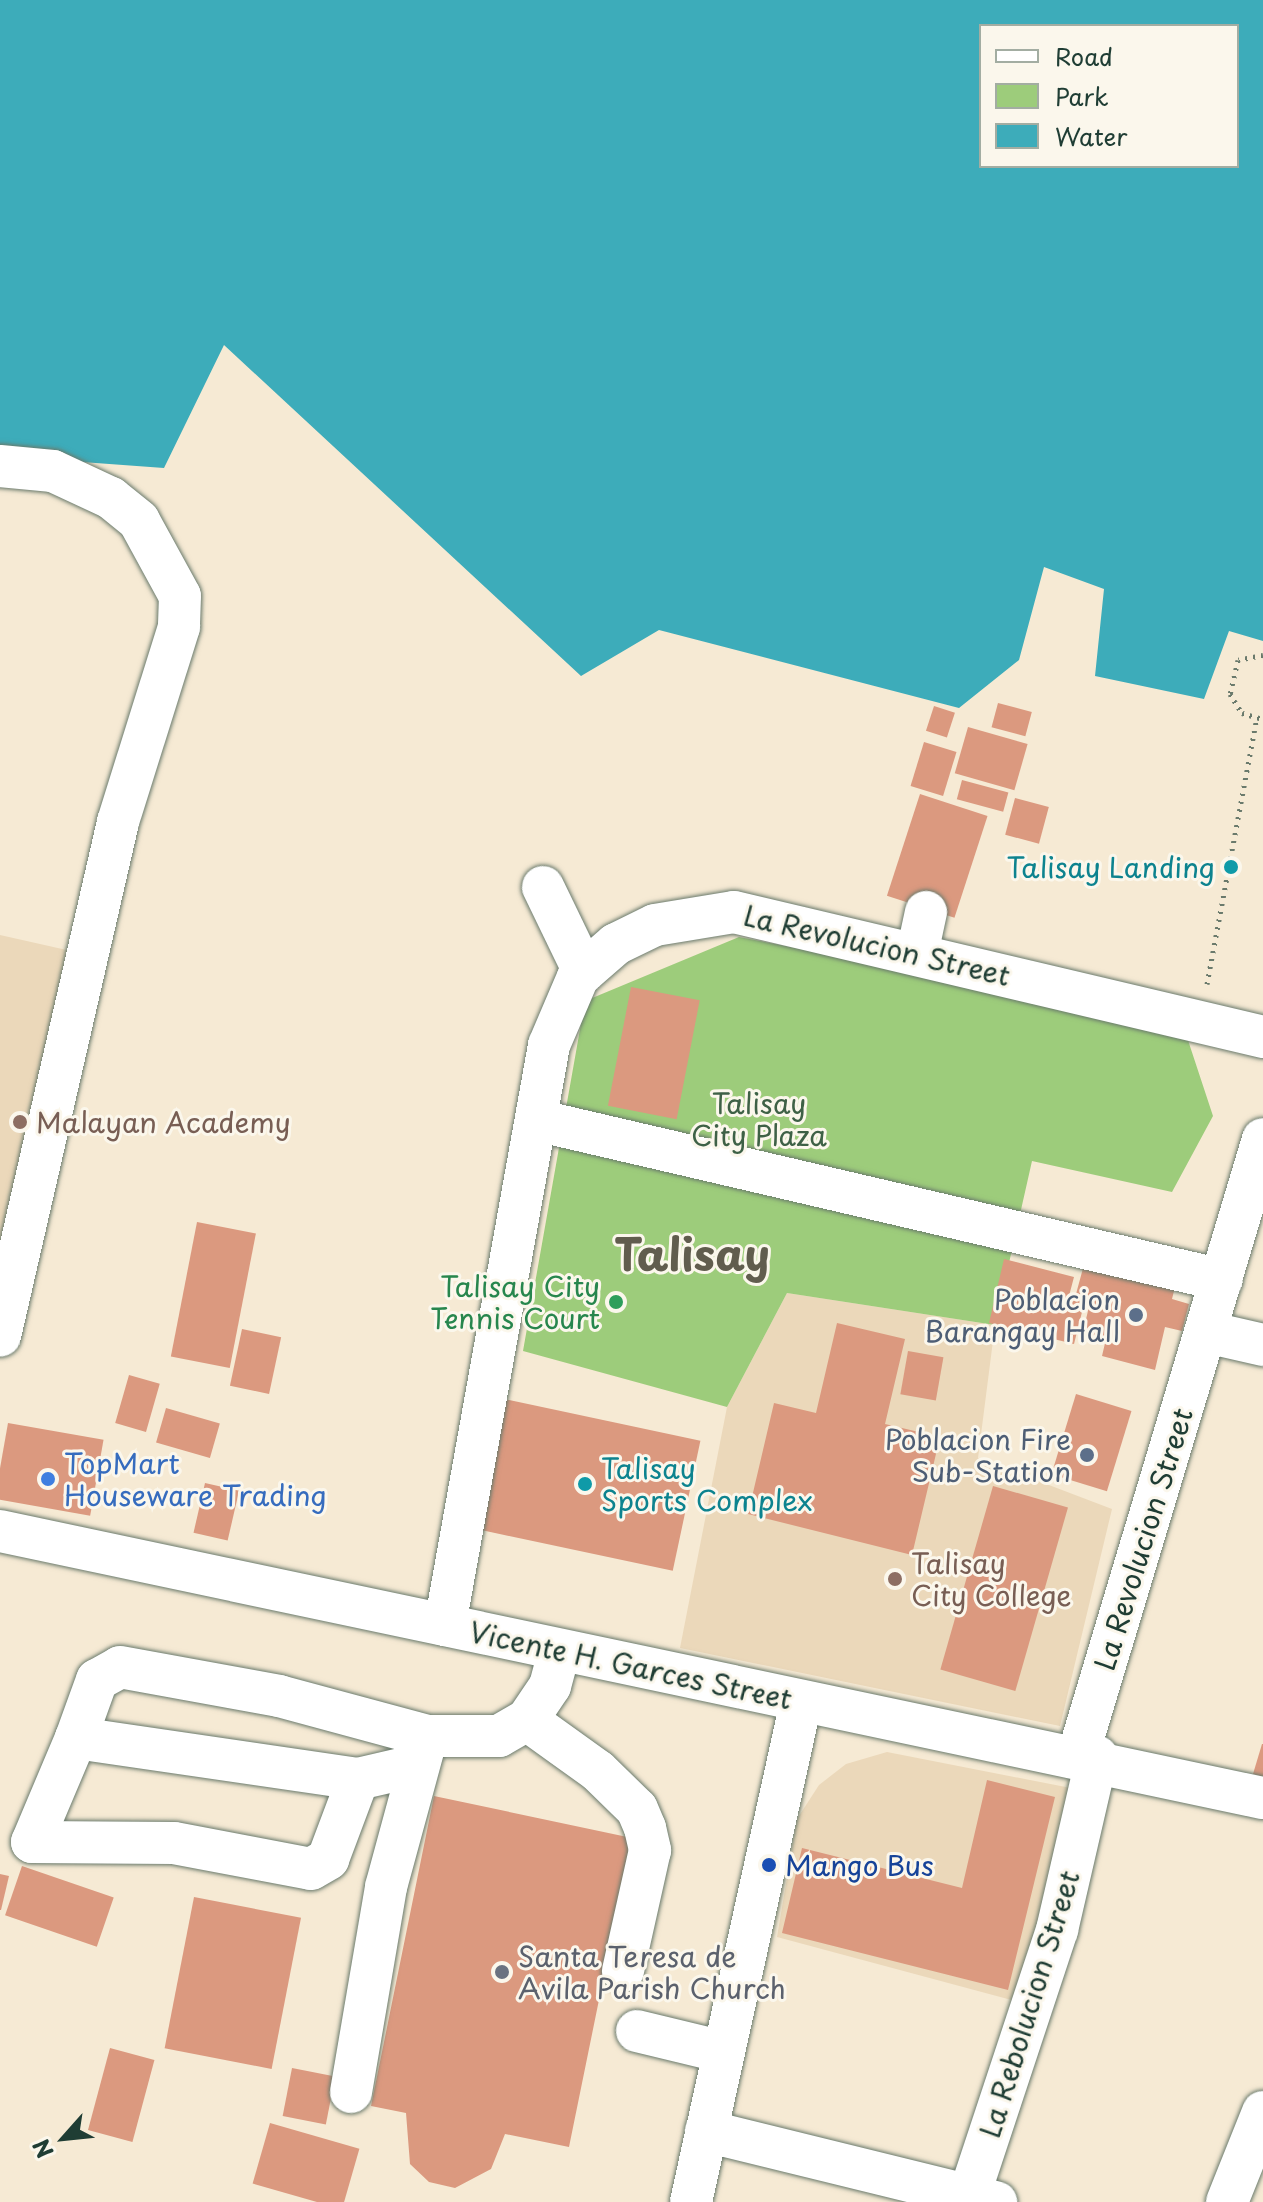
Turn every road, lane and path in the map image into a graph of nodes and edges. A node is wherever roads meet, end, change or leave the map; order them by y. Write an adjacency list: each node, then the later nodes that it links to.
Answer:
1 (0, 466): 14 (street)
2 (1263, 655): 3 (path)
3 (1260, 718): 8 (path)
4 (543, 887): 7 (street)
5 (926, 912): 6 (street)
6 (917, 954): 7 (street, La Revolucion Street); 8 (street, La Revolucion Street)
7 (584, 972): 10 (street, La Revolucion Street)
8 (1201, 1021): 9 (street, La Revolucion Street)
9 (1263, 1037)
10 (536, 1120): 12 (street); 17 (street, La Revolucion Street)
11 (1263, 1139): 12 (street, La Revolucion Street)
12 (1222, 1280): 13 (street, La Revolucion Street)
13 (1206, 1332): 15 (street); 23 (street, La Revolucion Street)
14 (0, 1336)
15 (1263, 1345)
16 (0, 1531): 17 (street, Vicente H. Garces Street)
17 (445, 1625): 18 (street, Vicente H. Garces Street)
18 (559, 1652): 19 (street, Vicente H. Garces Street); 20 (street)
19 (801, 1702): 23 (street, Vicente H. Garces Street); 29 (street)
20 (527, 1720): 22 (street); 27 (street)
21 (76, 1738): 22 (street); 24 (street); 26 (street)
22 (422, 1751): 24 (street); 30 (street)
23 (1087, 1756): 25 (street, Vicente H. Garces Street); 33 (street, La Rebolucion Street)
24 (358, 1779): 26 (street)
25 (1263, 1798)
26 (16, 1846)
27 (623, 1971)
28 (637, 2031): 29 (street)
29 (724, 2052): 32 (street)
30 (351, 2092)
31 (1263, 2112): 35 (street)
32 (706, 2131): 33 (street); 34 (street)
33 (977, 2200)
34 (691, 2202)
35 (1227, 2202)

